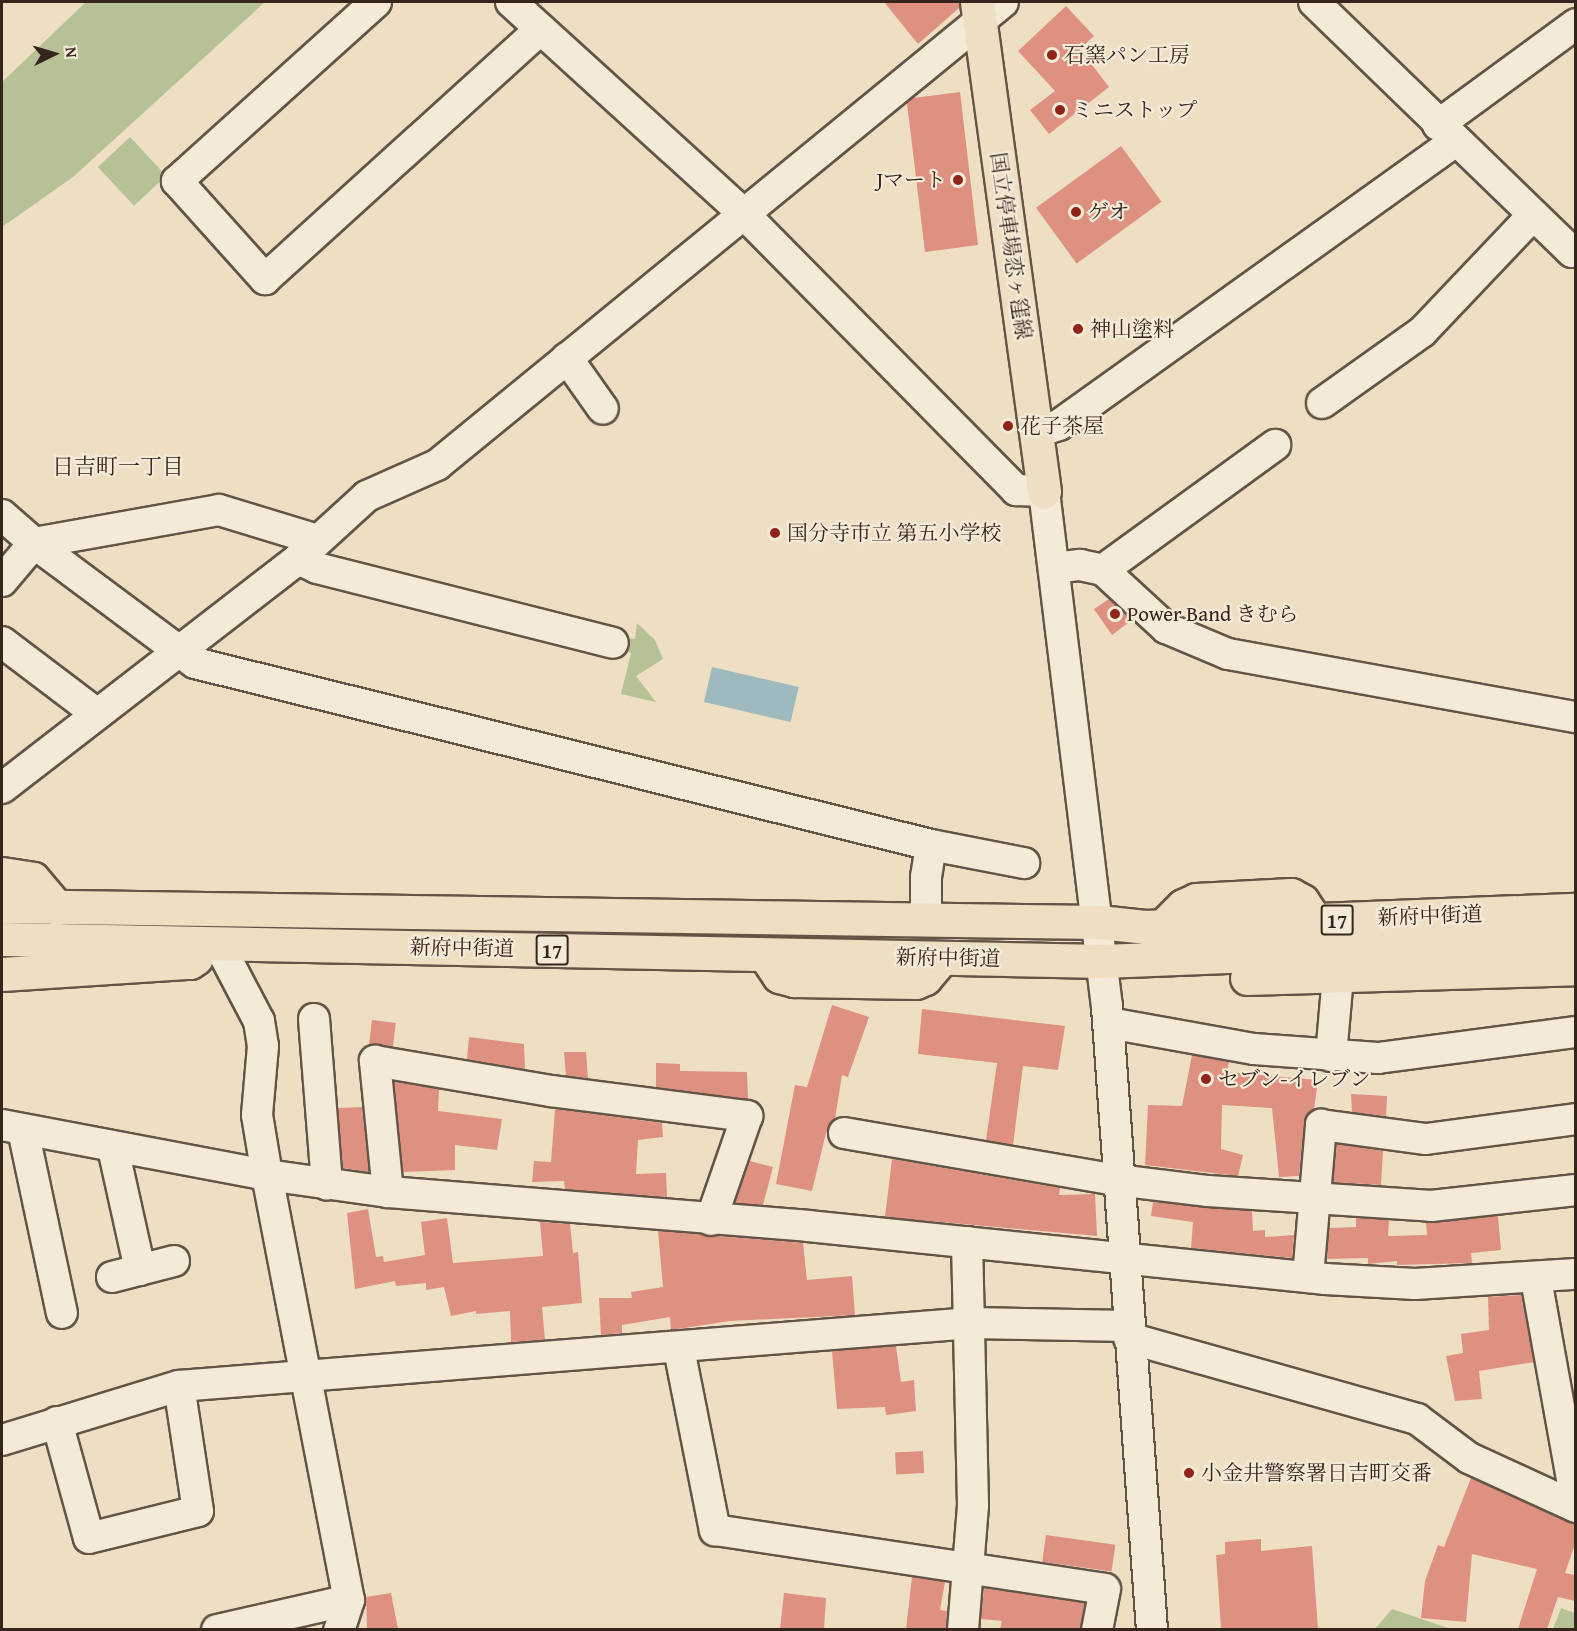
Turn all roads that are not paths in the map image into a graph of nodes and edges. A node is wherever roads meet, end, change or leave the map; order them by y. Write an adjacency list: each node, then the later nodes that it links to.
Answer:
1 (376, 2): 6 (street)
2 (511, 2): 6 (street)
3 (1314, 2): 7 (street)
4 (987, 8): 8 (street); 14 (main road, 国立停車場恋ヶ窪線)
5 (1575, 24): 7 (street)
6 (541, 29): 8 (street)
7 (1447, 133): 9 (street); 14 (street)
8 (744, 214): 11 (street); 16 (street)
9 (1533, 215): 10 (street); 12 (street)
10 (1575, 250)
11 (567, 358): 13 (street); 19 (street)
12 (1322, 403)
13 (603, 409)
14 (1036, 432): 16 (main road, 国立停車場恋ヶ窪線)
15 (1275, 445): 21 (street)
16 (1044, 491): 20 (street)
17 (2, 515): 18 (street)
18 (34, 543): 19 (street); 22 (street); 25 (street)
19 (308, 550): 24 (street); 25 (street)
20 (1054, 568): 21 (street); 37 (street)
21 (1103, 570): 27 (street)
22 (2, 581)
23 (2, 642): 26 (street)
24 (614, 643)
25 (176, 652): 26 (street); 29 (street)
26 (96, 712): 28 (street)
27 (1575, 717)
28 (4, 781)
29 (931, 845): 30 (street); 36 (street)
30 (1023, 863)
31 (2, 874): 33 (main road)
32 (2, 906): 33 (main road, 新府中街道 / 17)
33 (57, 908): 35 (main road, 新府中街道 / 17)
34 (1575, 910): 37 (main road, 新府中街道 / 17)
35 (564, 916): 36 (main road, 新府中街道 / 17); 42 (main road, 新府中街道 / 17)
36 (926, 920): 37 (main road, 新府中街道 / 17)
37 (1098, 922): 42 (street)
38 (2, 939): 40 (main road, 新府中街道 / 17)
39 (1575, 942): 41 (main road, 新府中街道 / 17)
40 (218, 943): 42 (main road, 新府中街道 / 17); 44 (main road); 54 (street)
41 (1215, 957): 42 (main road, 新府中街道 / 17); 45 (main road)
42 (1103, 961): 47 (street)
43 (1575, 968): 45 (main road)
44 (2, 974)
45 (1338, 975): 49 (street)
46 (314, 1019): 56 (street)
47 (1108, 1023): 49 (street); 55 (street)
48 (1575, 1032): 49 (street)
49 (1331, 1056)
50 (1575, 1119): 59 (street)
51 (12, 1128): 53 (street); 67 (street)
52 (844, 1133): 55 (street)
53 (113, 1148): 54 (street); 63 (street)
54 (267, 1175): 56 (street); 71 (street)
55 (1117, 1180): 59 (street); 62 (street)
56 (327, 1184): 58 (street)
57 (1575, 1190): 59 (street)
58 (388, 1192): 60 (street); 60 (street)
59 (1315, 1198): 65 (street)
60 (711, 1220): 61 (street)
61 (967, 1242): 62 (street); 68 (street)
62 (1123, 1256): 65 (street); 69 (street)
63 (174, 1261)
64 (1575, 1274): 66 (street)
65 (1308, 1277): 66 (street)
66 (1536, 1279): 75 (street)
67 (62, 1313)
68 (971, 1323): 69 (street); 70 (street); 76 (street)
69 (1129, 1332): 75 (street); 82 (street)
70 (679, 1349): 71 (street); 76 (street)
71 (305, 1375): 72 (street); 77 (street)
72 (179, 1386): 73 (street); 73 (street)
73 (57, 1422): 74 (street)
74 (2, 1440)
75 (1575, 1506)
76 (968, 1570): 80 (street); 81 (street)
77 (349, 1600): 78 (street); 79 (street)
78 (218, 1629)
79 (339, 1629)
80 (963, 1629)
81 (1097, 1629)
82 (1152, 1629)

